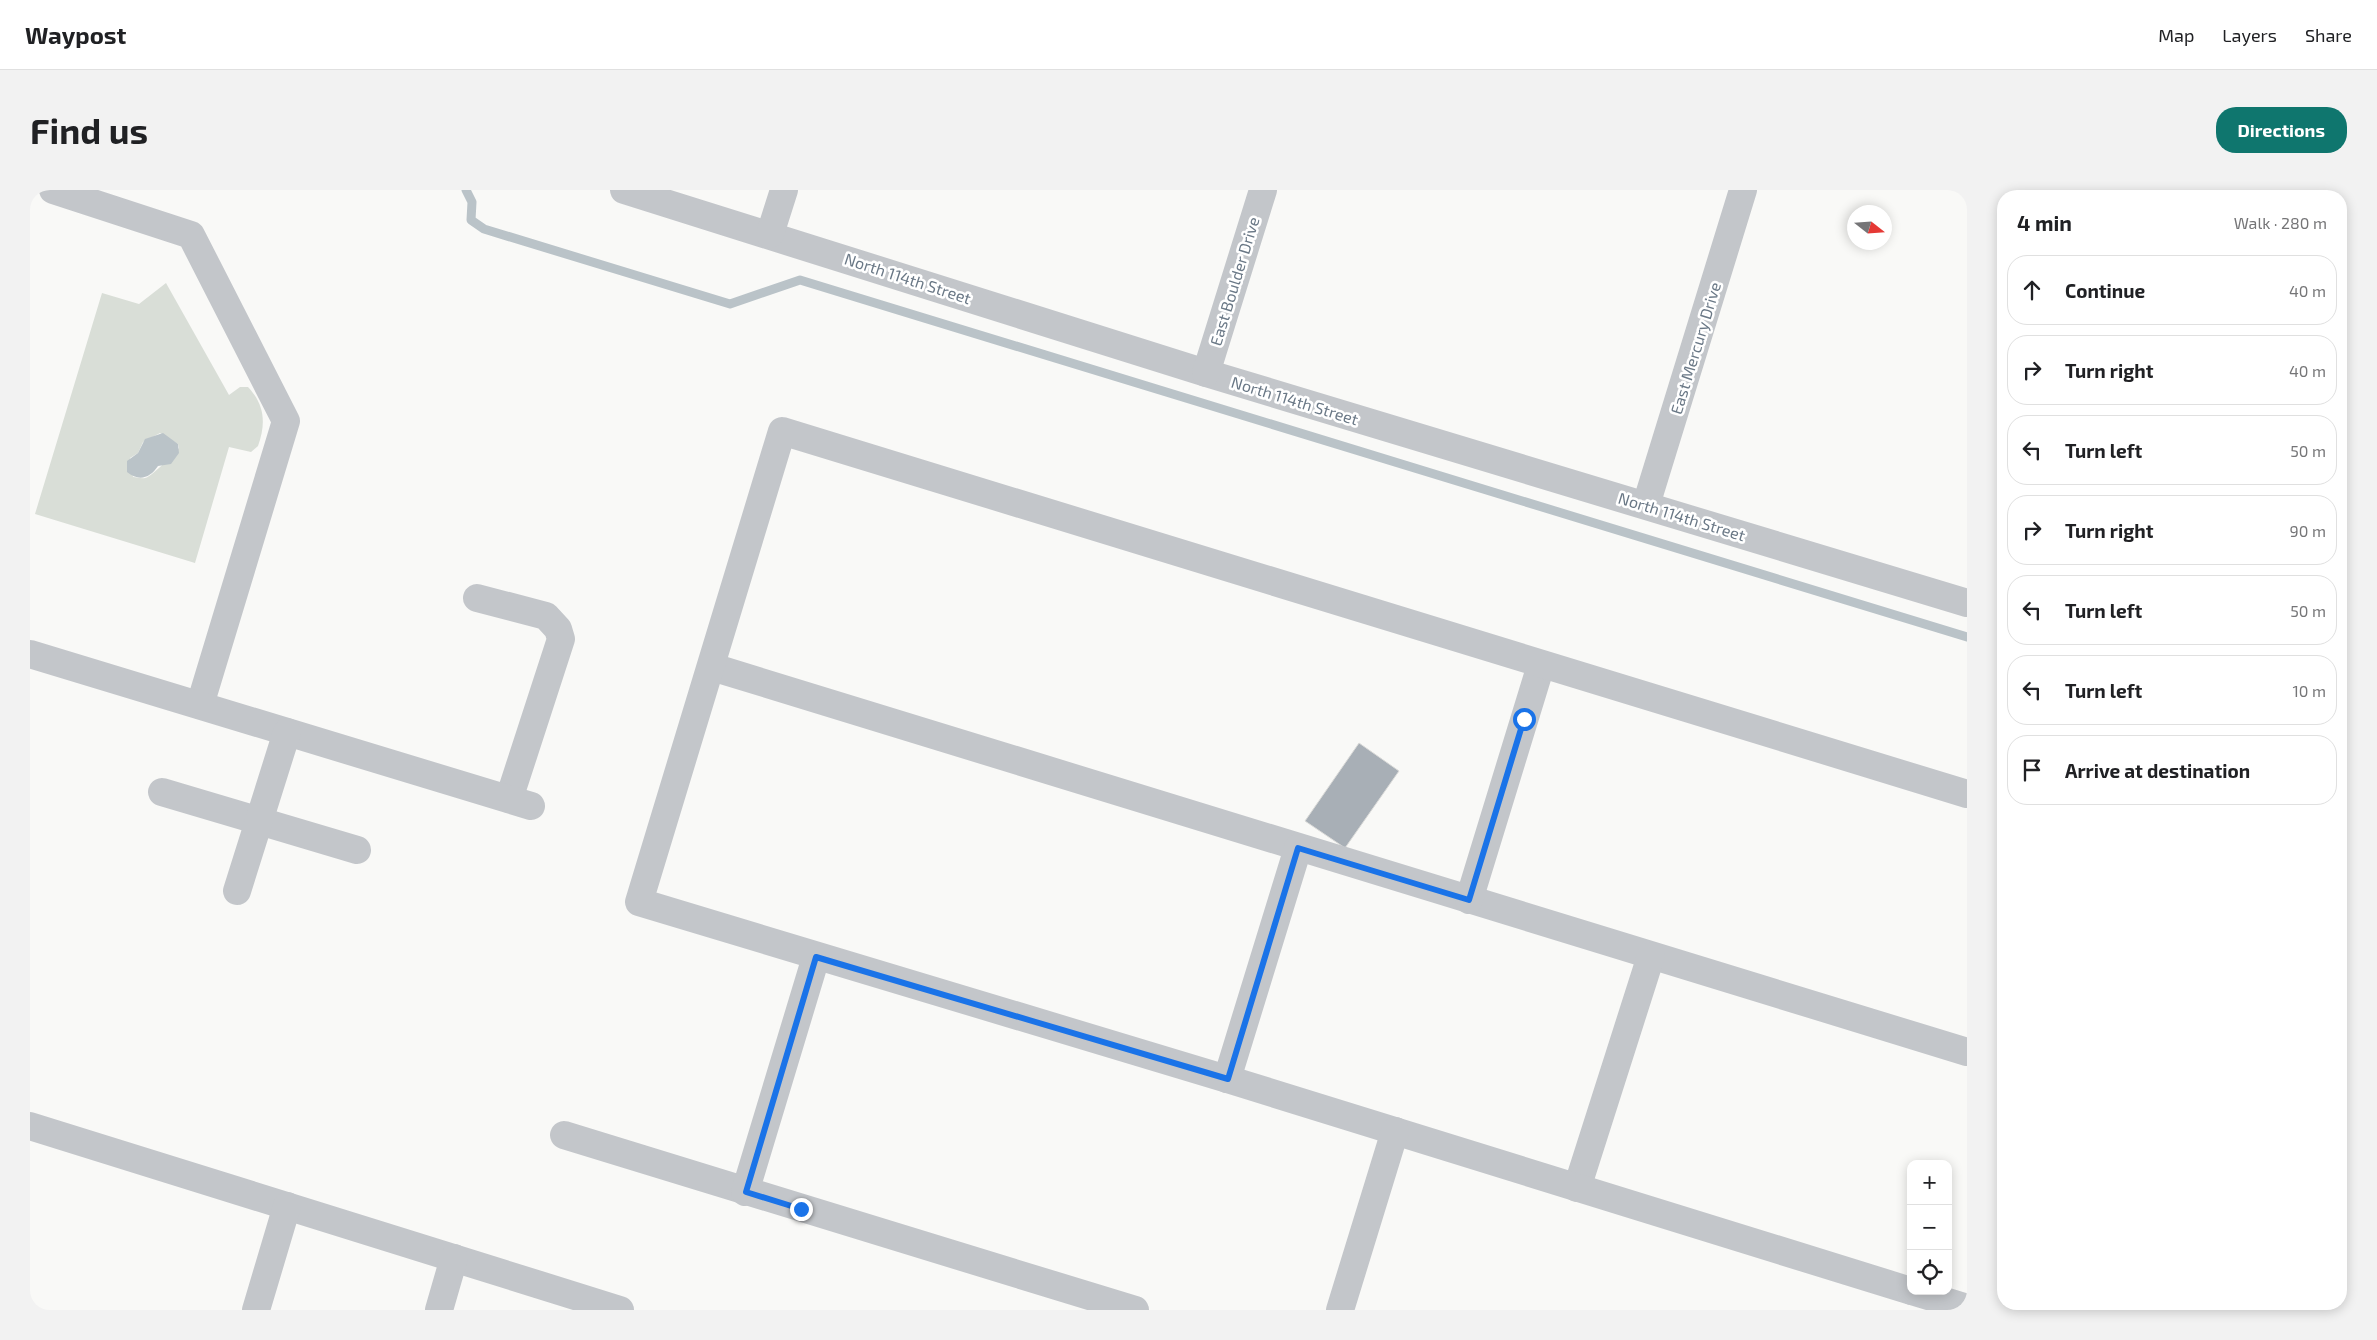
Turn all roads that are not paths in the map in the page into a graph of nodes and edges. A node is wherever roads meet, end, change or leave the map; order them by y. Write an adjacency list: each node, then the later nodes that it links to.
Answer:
1 (54, 190): 14 (street)
2 (624, 190): 6 (street, North 114th Street)
3 (784, 190): 6 (street)
4 (1263, 190): 7 (street, East Boulder Drive)
5 (1743, 190): 8 (street, East Mercury Drive)
6 (770, 234): 7 (street, North 114th Street)
7 (1206, 373): 8 (street, North 114th Street)
8 (1646, 505): 10 (street, North 114th Street)
9 (478, 598): 15 (street)
10 (1967, 603)
11 (30, 654): 14 (street)
12 (1541, 665): 13 (street); 17 (street); 22 (street)
13 (712, 667): 19 (street); 24 (street)
14 (200, 705): 15 (street)
15 (287, 732): 18 (street)
16 (162, 792): 18 (street)
17 (1967, 794)
18 (259, 820): 20 (street); 21 (street)
19 (1298, 848): 22 (street); 26 (street)
20 (357, 850)
21 (237, 891)
22 (1469, 900): 23 (street)
23 (1651, 956): 25 (street); 30 (street)
24 (816, 957): 26 (street); 31 (street)
25 (1967, 1052)
26 (1228, 1079): 28 (street)
27 (30, 1126): 32 (street)
28 (1395, 1131): 30 (street); 41 (street)
29 (564, 1136): 31 (street)
30 (1577, 1188): 34 (street)
31 (746, 1192): 40 (street)
32 (287, 1206): 33 (street); 37 (street)
33 (454, 1258): 38 (street); 39 (street)
34 (1907, 1290)
35 (1924, 1295): 36 (street)
36 (1967, 1308)
37 (256, 1310)
38 (439, 1310)
39 (620, 1310)
40 (1134, 1310)
41 (1340, 1310)

